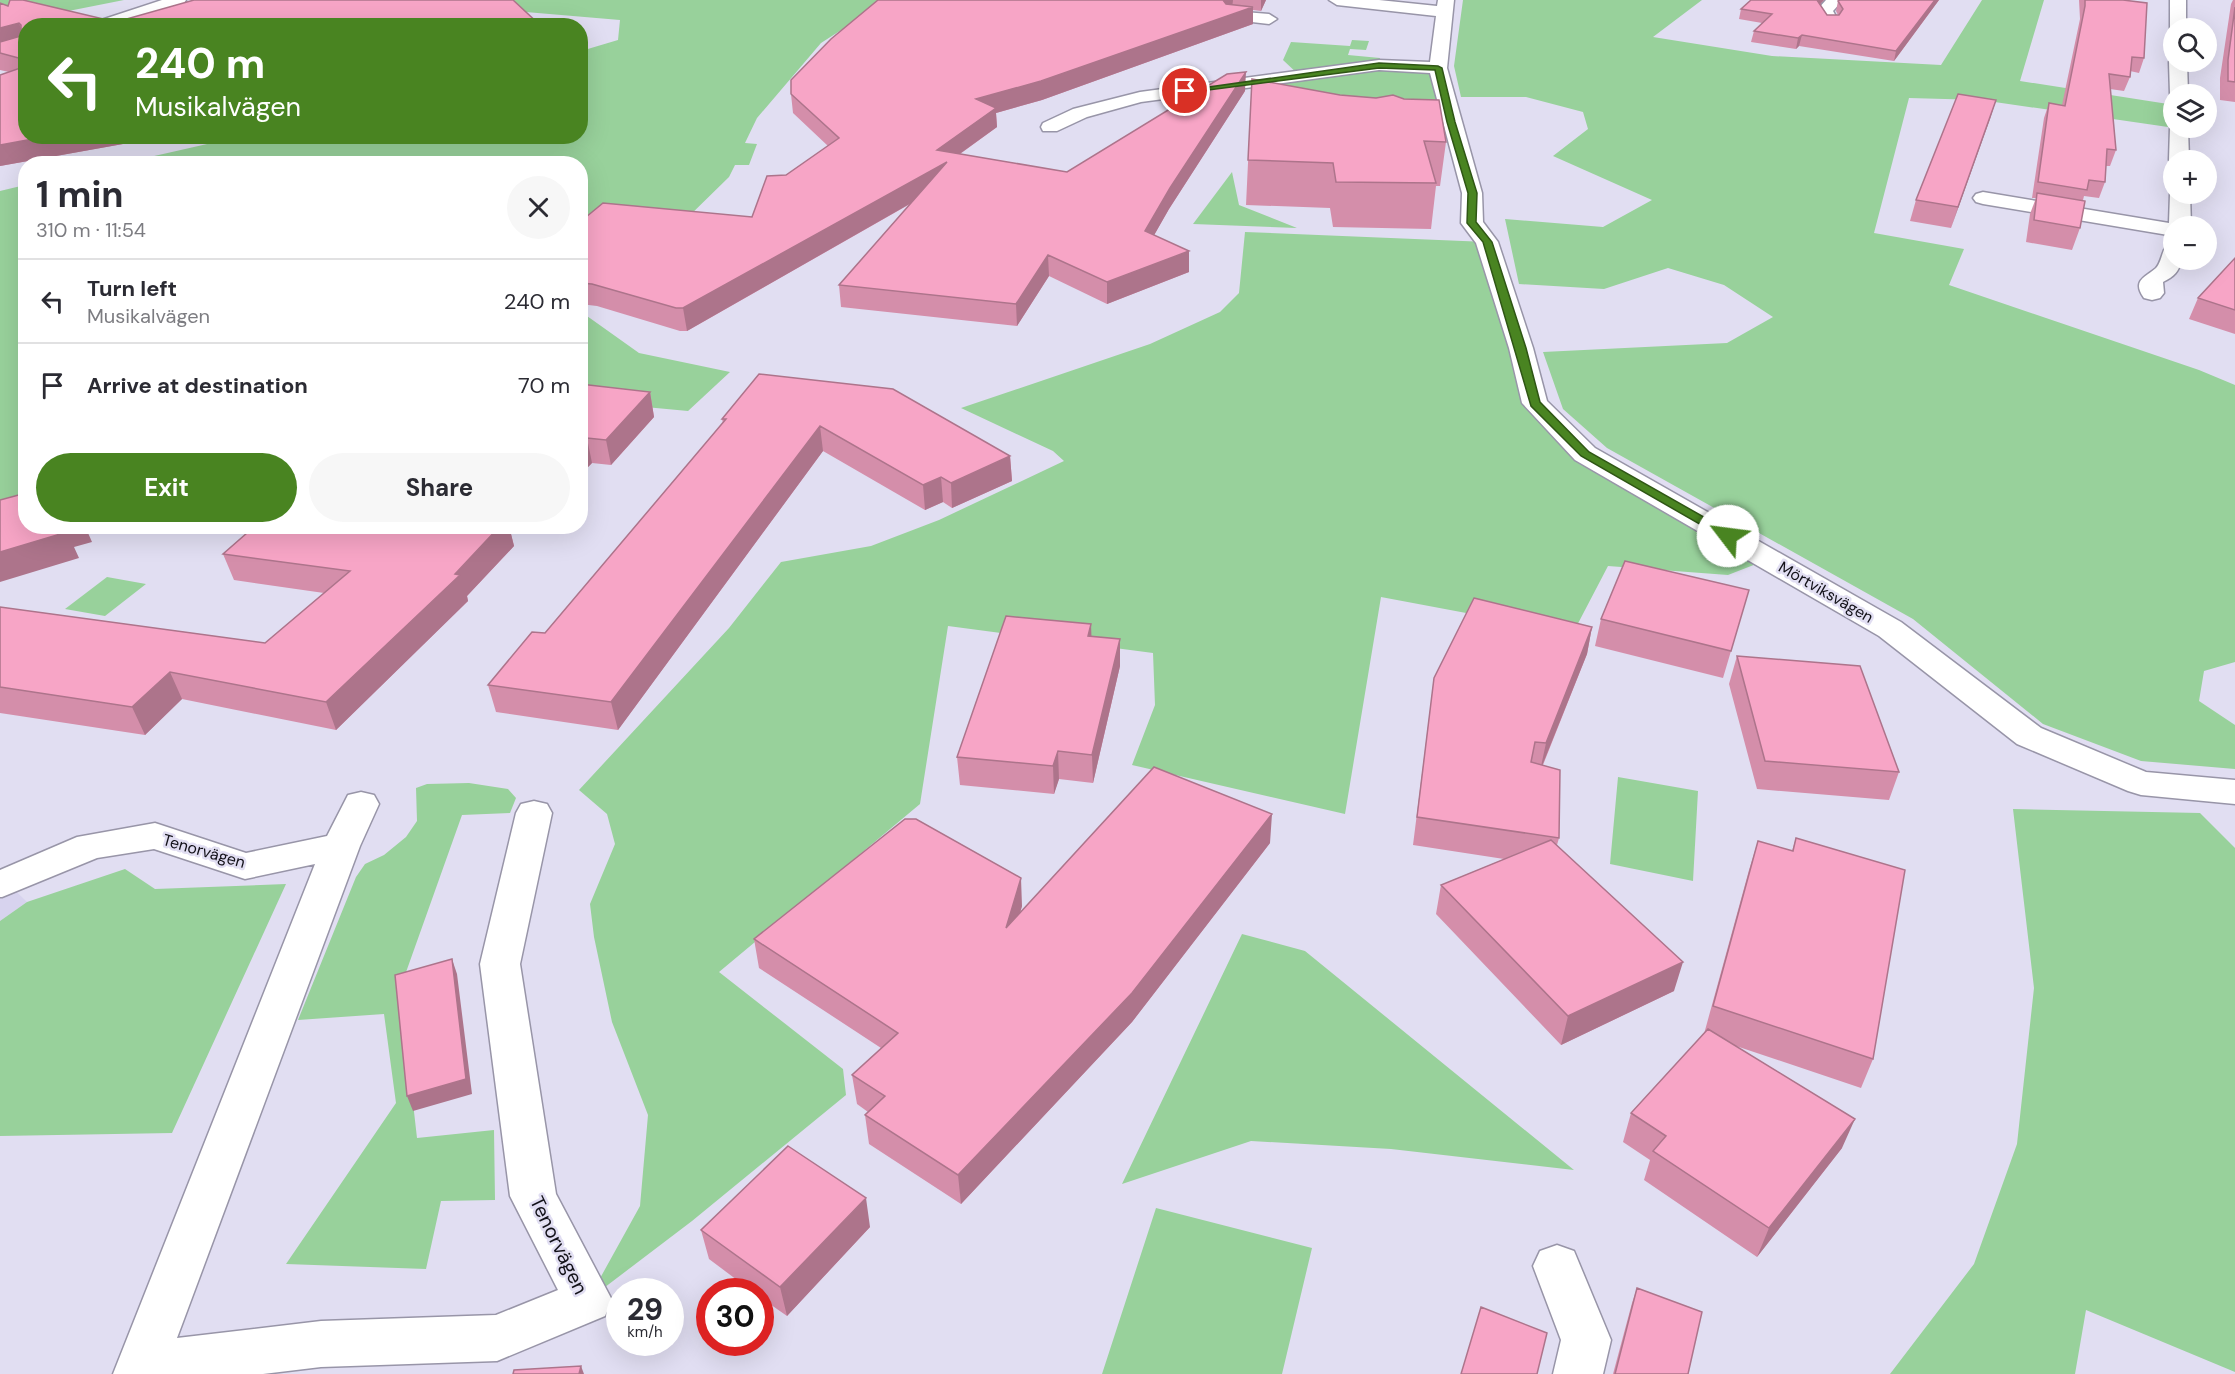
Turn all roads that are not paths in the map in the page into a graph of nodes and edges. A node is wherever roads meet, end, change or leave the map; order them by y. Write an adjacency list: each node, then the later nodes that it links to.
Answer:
1 (178, 0): 7 (street)
2 (1337, 0): 5 (street)
3 (1835, 0): 10 (street)
4 (2178, 0): 9 (street)
5 (1445, 6): 11 (street, Mörtviksvägen)
6 (1232, 16): 8 (street)
7 (123, 18)
8 (1269, 18)
9 (2178, 18)
10 (1830, 20)
11 (1438, 68): 12 (street); 19 (street, Mörtviksvägen)
12 (1277, 79): 13 (street); 14 (street)
13 (1293, 95)
14 (1050, 128)
15 (1983, 198): 16 (street)
16 (2163, 228)
17 (2167, 270): 18 (street)
18 (2152, 293)
19 (2235, 792)
20 (361, 804): 22 (street, Tenorvägen)
21 (534, 813): 25 (street, Tenorvägen)
22 (341, 846): 23 (street, Tenorvägen); 25 (street, Tenorvägen)
23 (2, 884)
24 (1557, 1266): 26 (street)
25 (140, 1370)
26 (1578, 1374)

